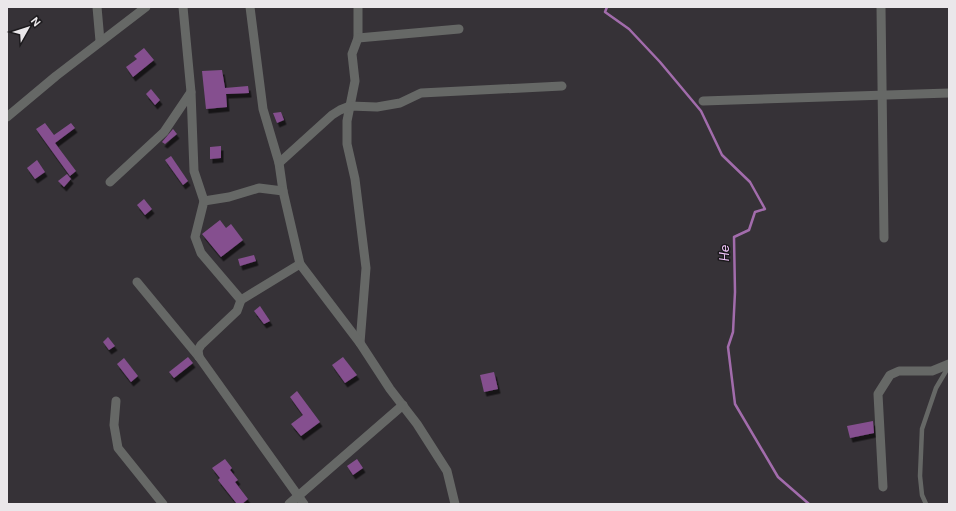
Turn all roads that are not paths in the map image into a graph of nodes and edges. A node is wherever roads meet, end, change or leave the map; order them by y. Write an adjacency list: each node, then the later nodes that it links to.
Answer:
1 (97, 7): 9 (street)
2 (146, 7): 9 (street)
3 (183, 7): 11 (street)
4 (250, 7): 17 (street)
5 (358, 7): 8 (street)
6 (881, 7): 13 (street)
7 (459, 29): 8 (street)
8 (358, 38): 15 (street)
9 (100, 41): 16 (street)
10 (562, 86): 15 (street)
11 (191, 92): 18 (street); 20 (street)
12 (949, 93): 13 (street)
13 (882, 95): 14 (street); 21 (street)
14 (703, 101)
15 (350, 106): 17 (street); 25 (street)
16 (7, 117)
17 (278, 163): 19 (street)
18 (110, 182)
19 (283, 190): 20 (street); 22 (street)
20 (204, 201): 24 (street)
21 (884, 238)
22 (300, 264): 24 (street); 25 (street)
23 (137, 282): 26 (street)
24 (241, 300): 26 (street)
25 (360, 343): 29 (street)
26 (199, 357): 31 (street)
27 (949, 365): 30 (street); 35 (lane)
28 (116, 401): 32 (street)
29 (403, 404): 31 (street); 34 (street)
30 (882, 487)
31 (301, 501): 33 (street)
32 (163, 504)
33 (289, 504)
34 (455, 504)
35 (926, 504)

